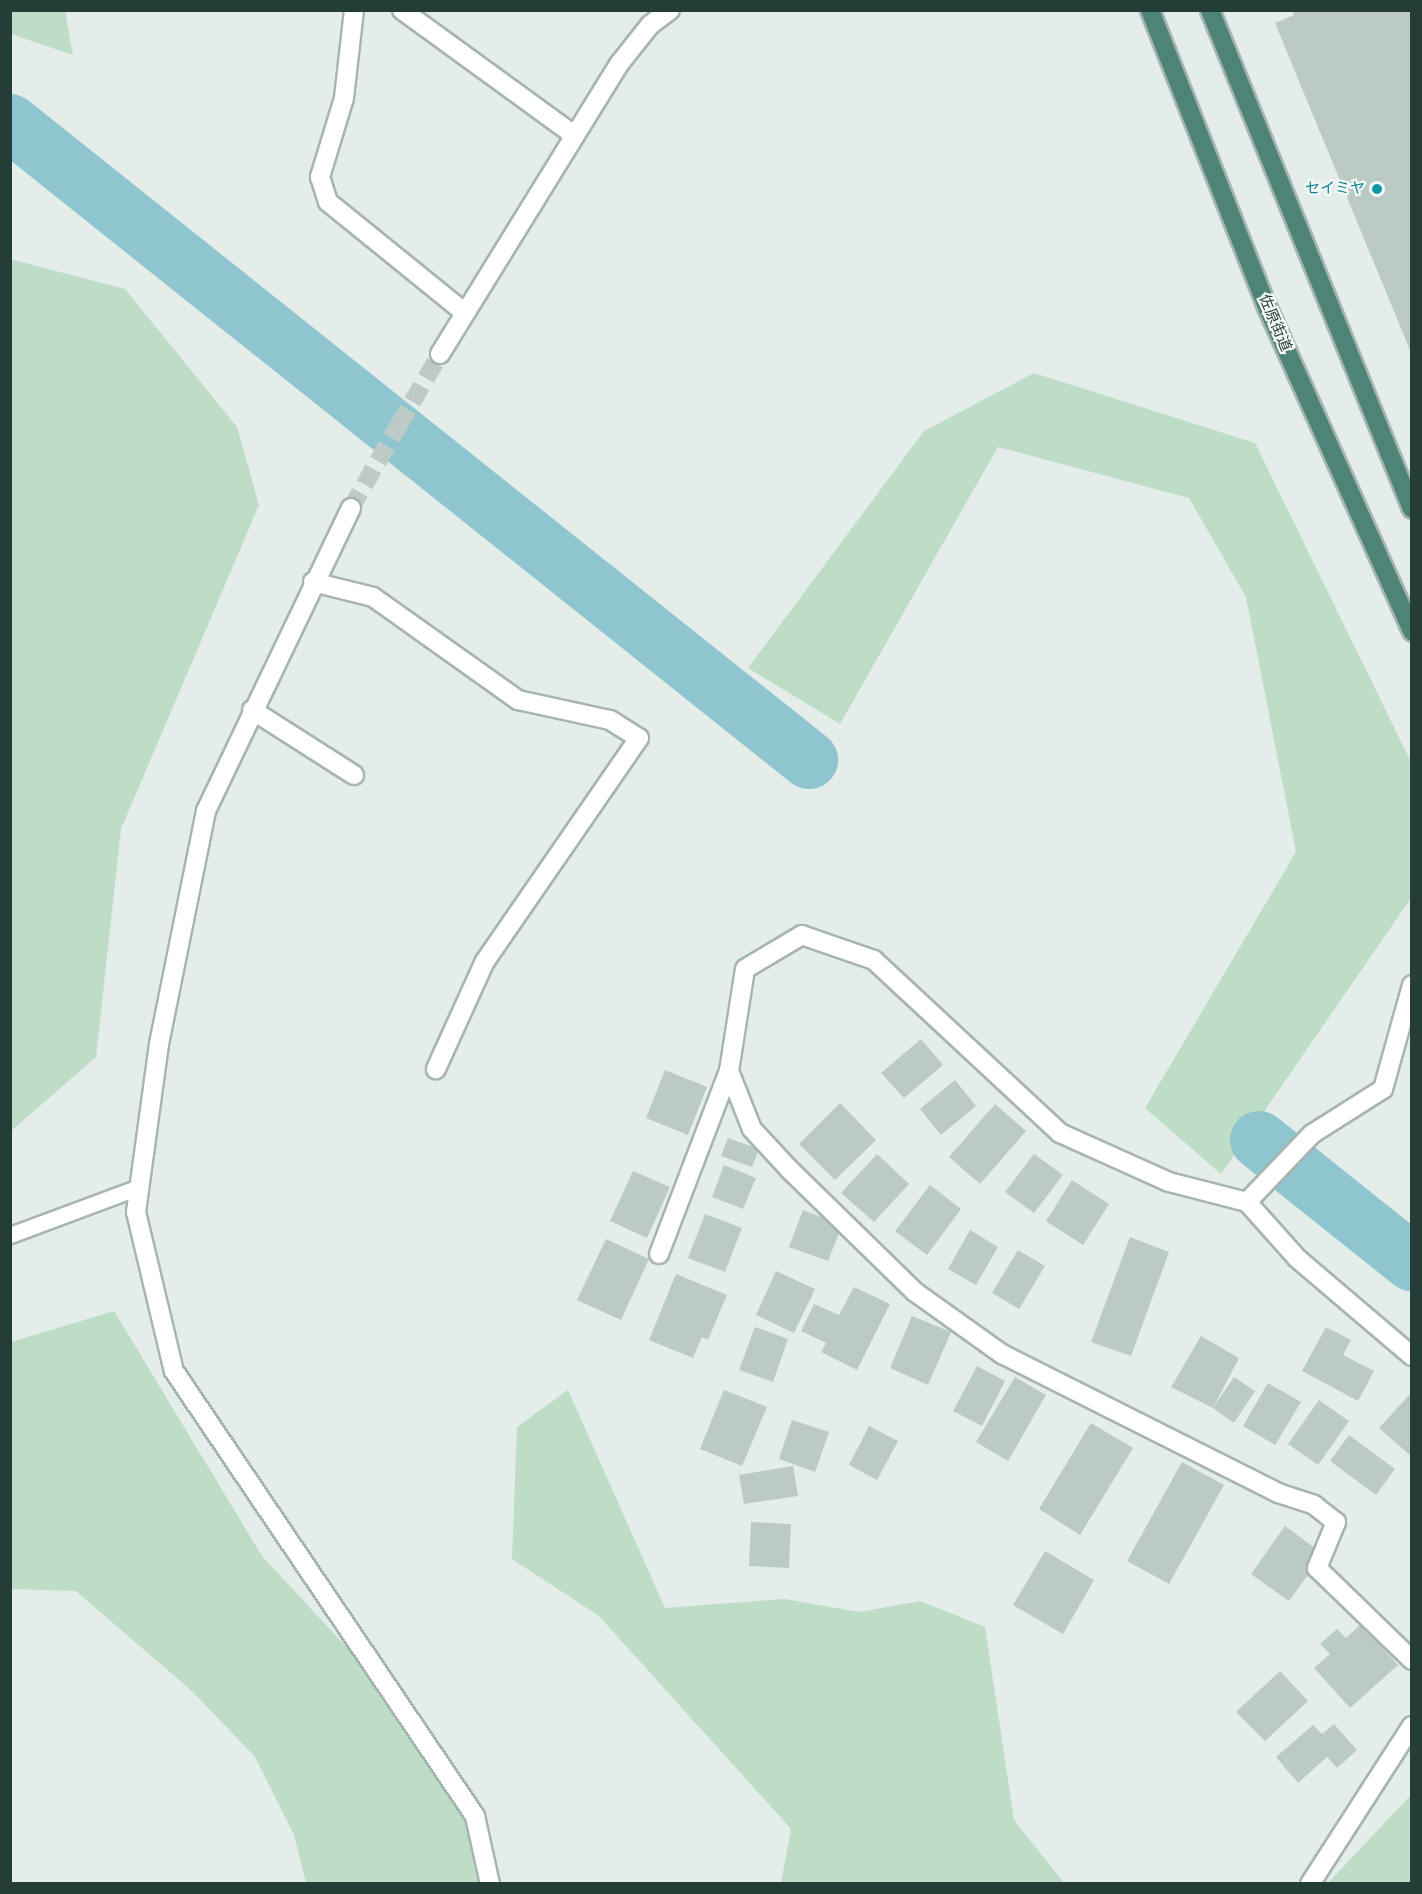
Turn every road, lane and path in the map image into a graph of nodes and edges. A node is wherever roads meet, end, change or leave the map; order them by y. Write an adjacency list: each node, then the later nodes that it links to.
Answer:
1 (354, 10): 7 (street)
2 (402, 10): 6 (street)
3 (670, 10): 6 (street)
4 (1150, 10): 12 (highway, 佐原街道)
5 (1210, 10): 10 (highway)
6 (574, 135): 7 (street)
7 (464, 312): 8 (street)
8 (440, 354)
9 (351, 508): 11 (street)
10 (1412, 509)
11 (314, 582): 13 (street); 16 (street)
12 (1412, 632)
13 (252, 710): 14 (street); 18 (street)
14 (354, 776)
15 (1412, 985): 19 (street)
16 (436, 1069)
17 (729, 1071): 19 (street); 21 (street); 23 (street)
18 (140, 1187): 20 (lane); 25 (street)
19 (1247, 1202): 22 (street)
20 (10, 1235)
21 (659, 1254)
22 (1412, 1356)
23 (1412, 1660)
24 (1412, 1726): 26 (street)
25 (490, 1884)
26 (1310, 1884)

